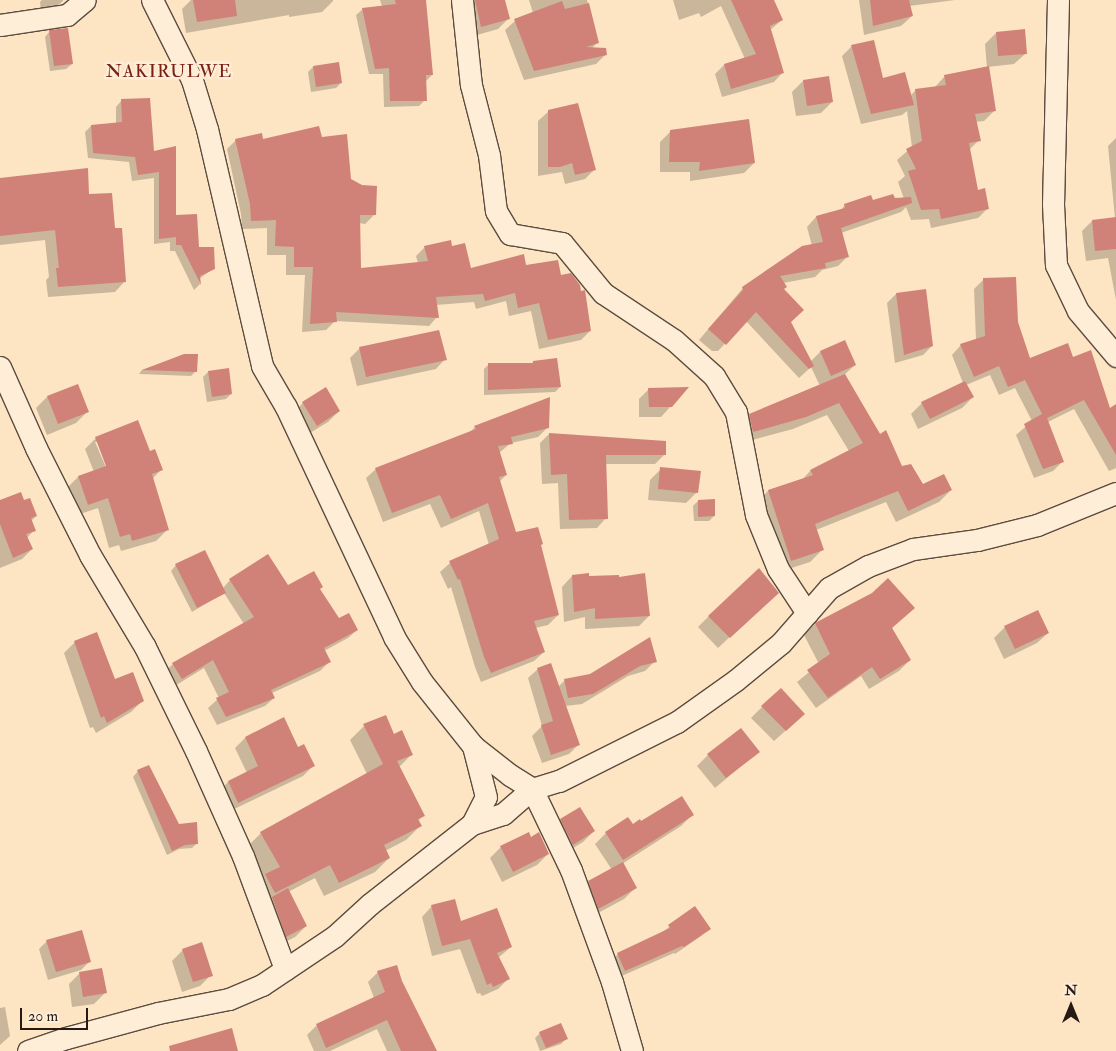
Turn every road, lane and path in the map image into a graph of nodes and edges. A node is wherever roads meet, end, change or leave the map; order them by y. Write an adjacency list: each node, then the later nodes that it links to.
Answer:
1 (85, 0): 5 (street)
2 (152, 0): 10 (street)
3 (462, 0): 9 (street)
4 (1058, 0): 6 (street)
5 (0, 25)
6 (1116, 356)
7 (0, 367): 13 (street)
8 (1116, 493): 9 (street)
9 (808, 613): 11 (street)
10 (473, 746): 11 (street); 12 (street)
11 (532, 789): 12 (street); 15 (street)
12 (472, 824): 13 (street)
13 (285, 969): 14 (street)
14 (28, 1051)
15 (632, 1051)

